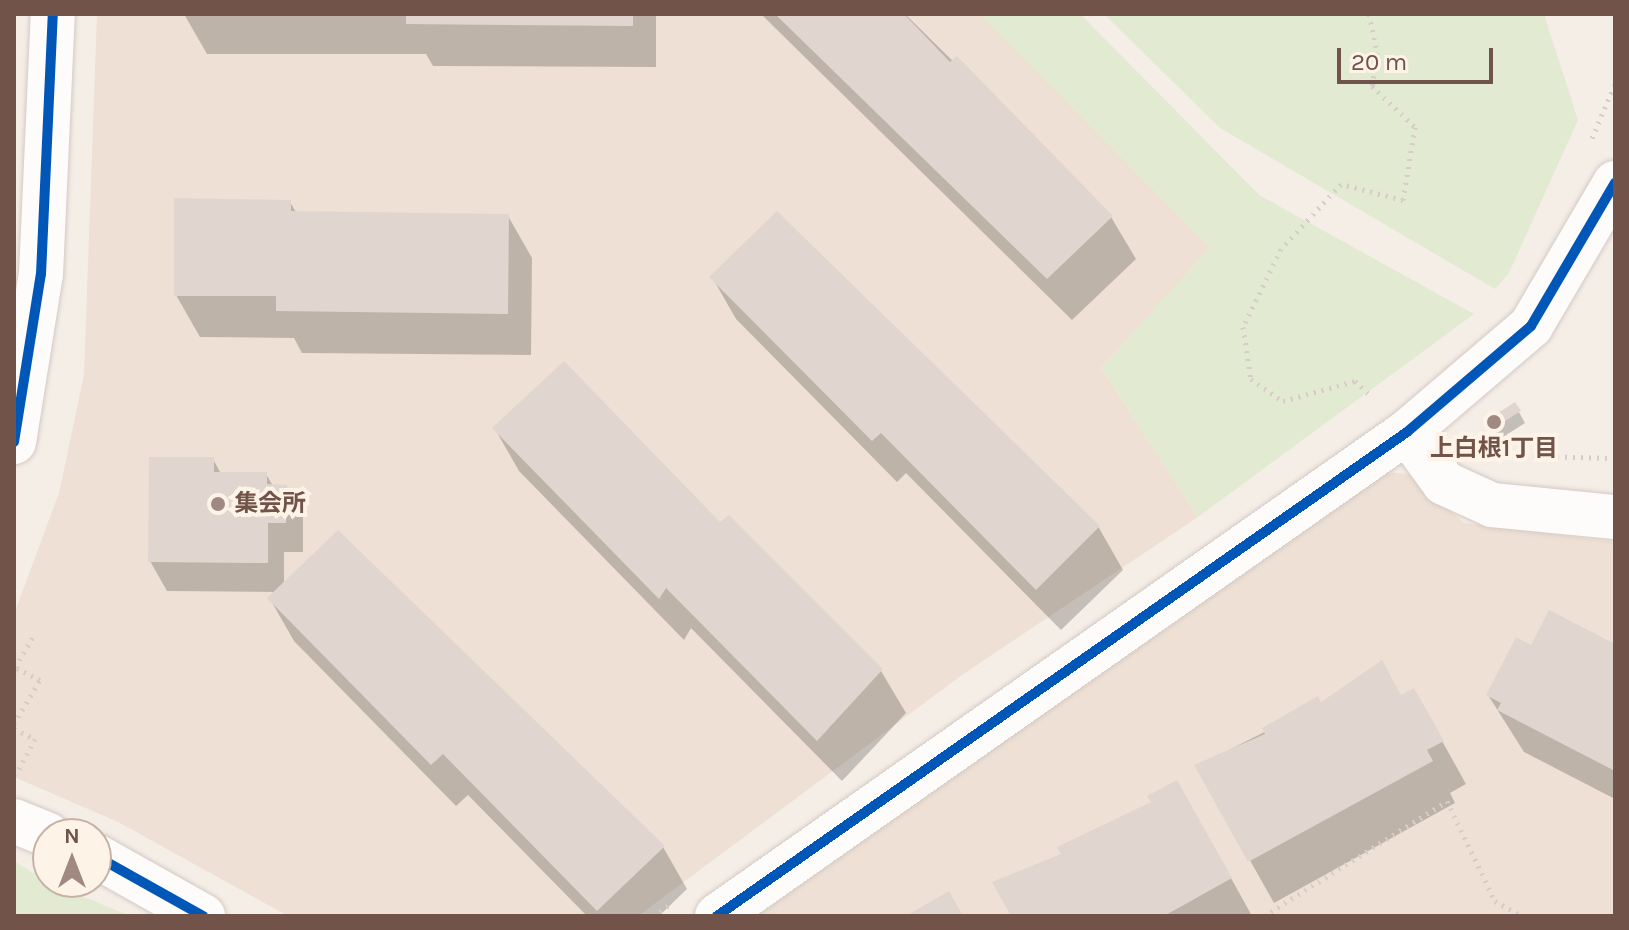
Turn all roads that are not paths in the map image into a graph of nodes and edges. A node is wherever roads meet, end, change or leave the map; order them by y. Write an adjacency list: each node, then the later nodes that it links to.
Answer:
1 (53, 14): 4 (street)
2 (1615, 183): 3 (street)
3 (1407, 432): 5 (street); 8 (street)
4 (14, 442)
5 (1615, 517)
6 (112, 865): 7 (street)
7 (203, 916)
8 (717, 916)

